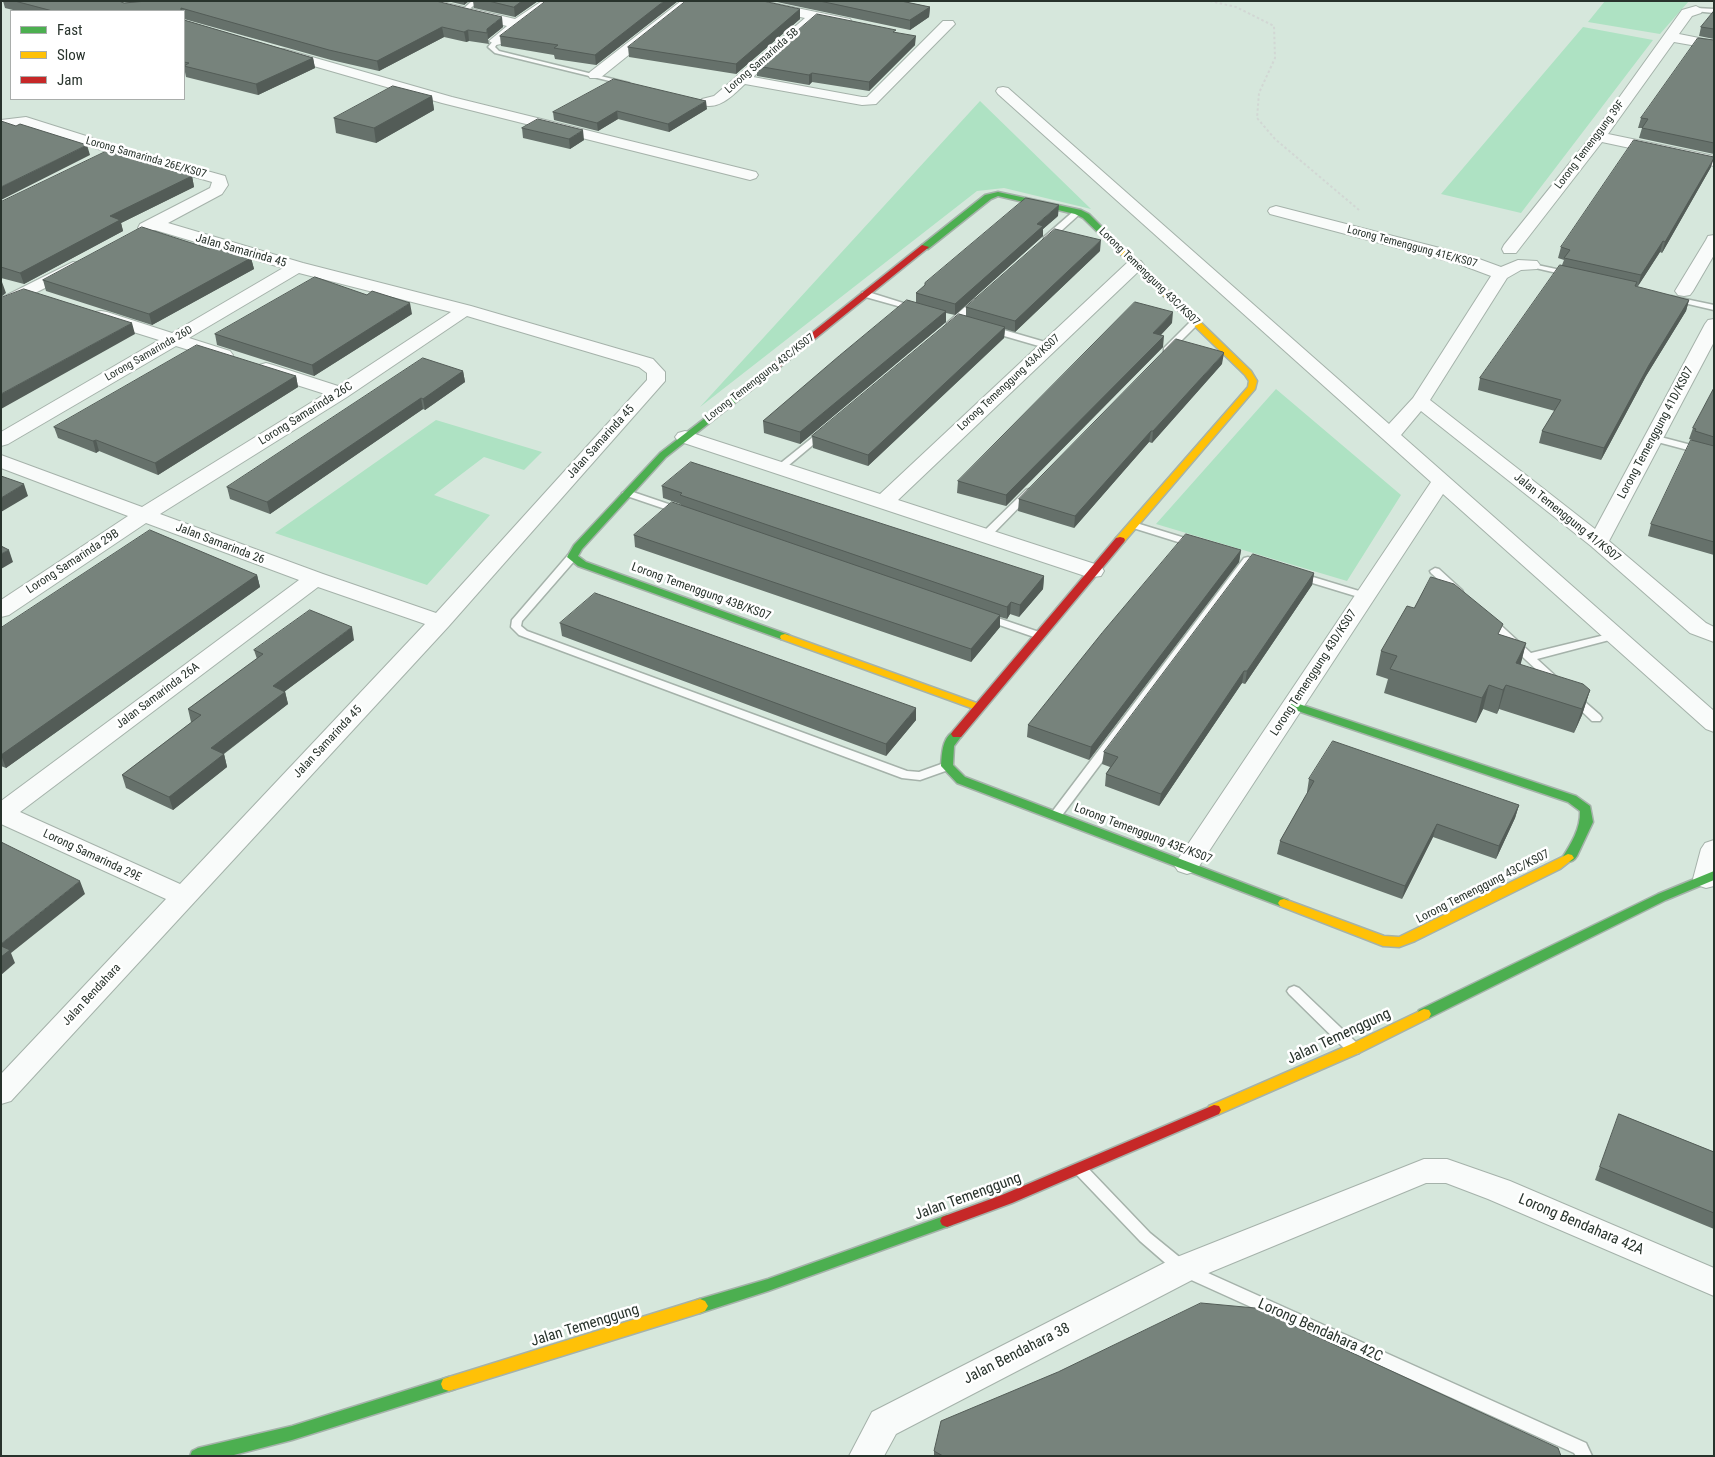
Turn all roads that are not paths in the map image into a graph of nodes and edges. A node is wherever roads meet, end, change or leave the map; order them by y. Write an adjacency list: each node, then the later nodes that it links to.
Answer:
1 (420, 1): 7 (street)
2 (476, 1): 7 (lane)
3 (551, 1): 10 (street)
4 (690, 1): 19 (street)
5 (742, 1): 9 (street)
6 (1696, 10): 8 (lane); 14 (street, Lorong Temenggung 39F)
7 (464, 11): 10 (street)
8 (1714, 11)
9 (815, 16): 11 (street); 20 (street, Lorong Samarinda 5B)
10 (517, 24): 16 (street)
11 (854, 24)
12 (948, 24): 15 (street)
13 (912, 36): 15 (street)
14 (1669, 39): 17 (street); 25 (street, Lorong Temenggung 39F)
15 (931, 40): 20 (street)
16 (496, 41): 19 (lane)
17 (1714, 45)
18 (269, 49): 29 (street)
19 (595, 75): 21 (lane)
20 (742, 79): 23 (street, Lorong Samarinda 5B)
21 (634, 85)
22 (1003, 91): 67 (street)
23 (703, 101)
24 (1, 125): 26 (street, Lorong Samarinda 26E/KS07)
25 (1598, 137): 28 (street); 36 (street, Lorong Temenggung 39F)
26 (116, 150): 27 (street); 32 (street, Lorong Samarinda 26E/KS07)
27 (99, 159)
28 (1714, 161)
29 (750, 175)
30 (1276, 211): 41 (street, Lorong Temenggung 41E/KS07)
31 (1078, 212): 35 (lane); 38 (street, Lorong Temenggung 43C/KS07); 46 (street, Lorong Temenggung 43C/KS07)
32 (153, 224): 33 (street, Lorong Samarinda 26E/KS07); 40 (street, Jalan Samarinda 45)
33 (136, 234)
34 (1714, 240): 44 (street)
35 (1042, 244)
36 (1510, 249)
37 (85, 261): 45 (street)
38 (1135, 265): 57 (street, Lorong Temenggung 43C/KS07); 62 (street, Lorong Temenggung 43A/KS07)
39 (1531, 265): 41 (street); 42 (lane)
40 (297, 267): 53 (street, Jalan Samarinda 45); 61 (street, Lorong Samarinda 26D)
41 (1501, 275): 65 (street)
42 (1579, 276)
43 (1, 284): 45 (street)
44 (1684, 291)
45 (25, 293): 49 (street); 50 (street)
46 (866, 294): 54 (lane); 68 (street, Lorong Temenggung 43C/KS07)
47 (984, 294): 55 (lane)
48 (1666, 296): 51 (lane)
49 (44, 298)
50 (1, 305)
51 (1714, 308)
52 (82, 310): 61 (street)
53 (465, 310): 64 (street, Lorong Samarinda 26C); 95 (street, Jalan Samarinda 45)
54 (928, 312)
55 (951, 318): 56 (lane); 60 (lane)
56 (965, 322)
57 (1195, 322): 63 (lane); 80 (street, Lorong Temenggung 43C/KS07)
58 (1714, 324): 69 (street, Lorong Temenggung 41D/KS07)
59 (984, 328): 62 (lane)
60 (940, 332)
61 (175, 339): 64 (street); 70 (street, Lorong Samarinda 26D)
62 (1049, 346): 77 (street, Lorong Temenggung 43A/KS07)
63 (1160, 357)
64 (340, 393): 78 (street, Lorong Samarinda 26C)
65 (1420, 401): 67 (street); 82 (street, Jalan Temenggung 41/KS07)
66 (834, 423): 73 (lane)
67 (1389, 436): 74 (street)
68 (685, 437): 73 (street); 76 (street)
69 (1653, 438): 71 (lane); 82 (street, Lorong Temenggung 41D/KS07)
70 (1, 440)
71 (1714, 454)
72 (1, 460): 78 (street, Jalan Samarinda 26)
73 (780, 468): 77 (street)
74 (1441, 482): 90 (street, Lorong Temenggung 43D/KS07); 98 (street)
75 (1035, 486): 81 (lane)
76 (627, 493): 79 (lane); 84 (street)
77 (884, 502): 81 (street)
78 (144, 515): 89 (street, Jalan Samarinda 26); 92 (street, Lorong Samarinda 29B)
79 (693, 516)
80 (1133, 525): 83 (lane); 86 (street, Lorong Temenggung 43C/KS07)
81 (986, 535): 86 (street)
82 (1598, 542): 97 (street, Jalan Temenggung 41/KS07)
83 (1204, 547)
84 (572, 557): 101 (street, Lorong Temenggung 43B/KS07); 104 (lane)
85 (1248, 560): 106 (lane)
86 (1093, 571): 96 (street, Lorong Temenggung 43C/KS07)
87 (1435, 571): 91 (lane)
88 (1293, 574): 90 (lane)
89 (315, 579): 95 (street, Jalan Samarinda 26); 105 (street, Jalan Samarinda 26A)
90 (1365, 596): 100 (street, Lorong Temenggung 43D/KS07)
91 (1464, 597)
92 (1, 610)
93 (1479, 611): 99 (lane)
94 (973, 612): 96 (lane)
95 (440, 622): 110 (street, Jalan Samarinda 45)
96 (1038, 635): 101 (street, Lorong Temenggung 43C/KS07)
97 (1714, 635)
98 (1613, 636): 99 (lane); 103 (street)
99 (1530, 658): 102 (lane)
100 (1292, 706): 108 (street, Lorong Temenggung 43D/KS07); 111 (street, Lorong Temenggung 43C/KS07)
101 (978, 707): 104 (street)
102 (1596, 718)
103 (1713, 726)
104 (947, 766): 106 (street, Lorong Temenggung 43E/KS07)
105 (1, 814): 110 (street, Lorong Samarinda 29E)
106 (1056, 815): 108 (street, Lorong Temenggung 43E/KS07)
107 (1714, 849): 109 (street)
108 (1187, 864): 111 (street, Lorong Temenggung 43E/KS07)
109 (1710, 877): 113 (street, Jalan Temenggung)
110 (184, 898): 114 (street, Jalan Bendahara)
111 (1399, 942)
112 (1294, 991): 113 (lane)
113 (1354, 1049): 115 (street, Jalan Temenggung)
114 (1, 1093)
115 (1080, 1169): 117 (lane, Lorong Bendahara 42C); 119 (street, Jalan Temenggung)
116 (1447, 1171): 117 (street, Jalan Bendahara 38); 118 (street, Lorong Bendahara 42A)
117 (1183, 1269): 120 (street, Jalan Bendahara 38); 121 (lane, Lorong Bendahara 42C)
118 (1714, 1282)
119 (198, 1456)
120 (866, 1456)
121 (1584, 1456)

